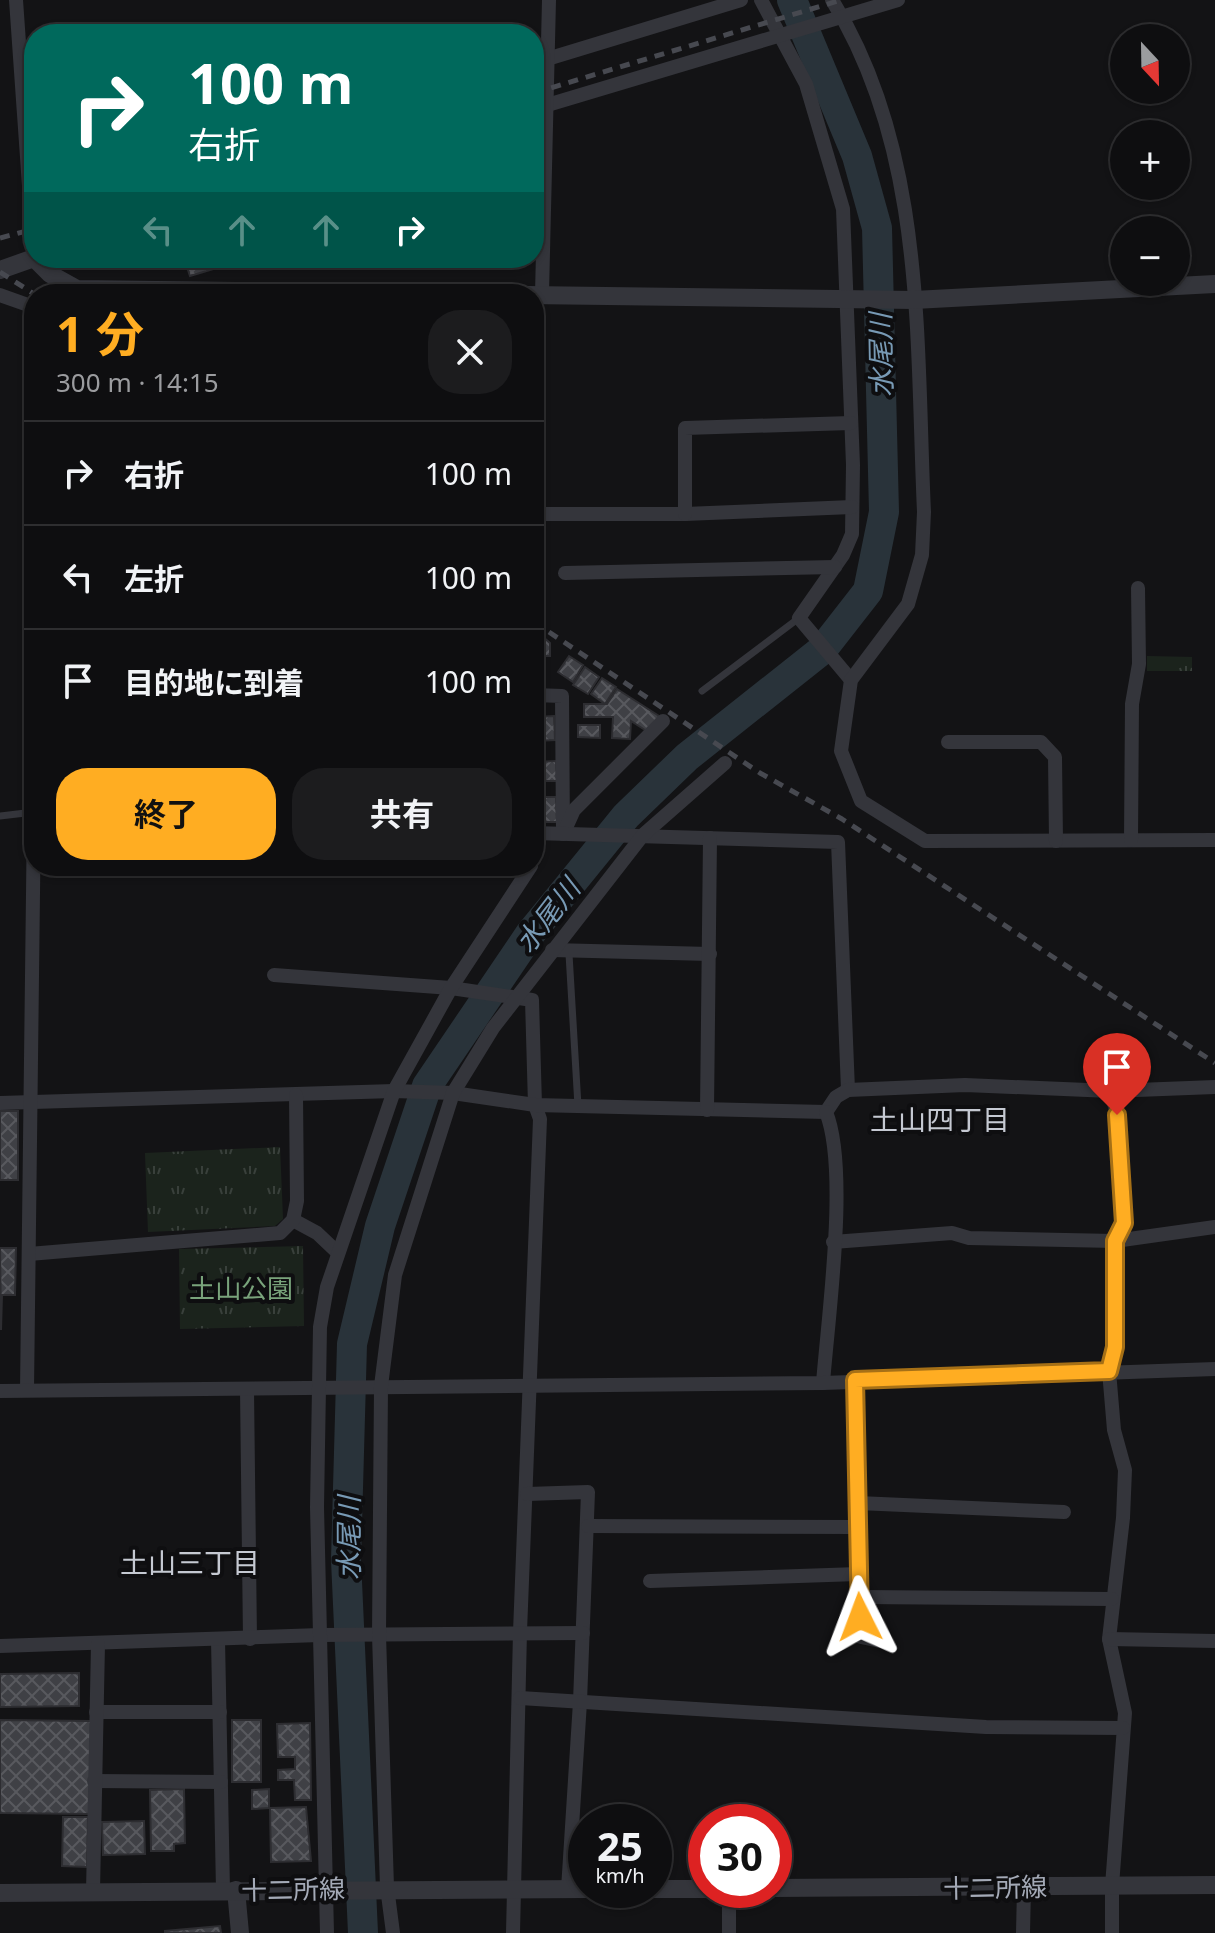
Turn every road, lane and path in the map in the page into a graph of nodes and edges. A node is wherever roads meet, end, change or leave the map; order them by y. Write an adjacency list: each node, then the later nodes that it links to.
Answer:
1 (16, 0): 11 (street)
2 (549, 0): 8 (street)
3 (741, 0): 10 (street)
4 (761, 0): 9 (street)
5 (832, 0): 7 (street)
6 (898, 0): 7 (street)
7 (843, 17): 9 (street); 21 (street)
8 (544, 34)
9 (778, 36): 12 (street); 20 (street)
10 (544, 60)
11 (24, 96)
12 (544, 106)
13 (24, 262): 15 (street)
14 (44, 268): 16 (street)
15 (0, 270)
16 (68, 284)
17 (1215, 284): 21 (street)
18 (544, 294): 20 (street)
19 (0, 295): 22 (street)
20 (845, 298): 21 (street); 23 (street)
21 (914, 300): 31 (street)
22 (24, 304)
23 (851, 423): 24 (street); 26 (street)
24 (852, 507): 26 (street); 27 (street)
25 (544, 514): 26 (street)
26 (685, 514)
27 (835, 567): 28 (street); 30 (street)
28 (565, 573)
29 (1138, 588): 43 (street)
30 (799, 618): 31 (street); 32 (lane)
31 (851, 680): 45 (street)
32 (702, 691)
33 (544, 695): 40 (street)
34 (663, 721): 40 (street)
35 (948, 742): 45 (street)
36 (725, 763): 41 (street)
37 (24, 813): 38 (lane)
38 (0, 816)
39 (544, 833): 40 (street)
40 (563, 834): 41 (street)
41 (643, 835): 42 (street); 48 (street)
42 (710, 838): 50 (street); 55 (street)
43 (1131, 840): 44 (street); 45 (street)
44 (1215, 840)
45 (1056, 841)
46 (33, 876): 60 (street)
47 (524, 876): 52 (street)
48 (552, 950): 49 (street); 53 (street)
49 (569, 954): 50 (street); 63 (lane)
50 (710, 954): 64 (street)
51 (274, 975): 52 (street)
52 (451, 988): 53 (street); 56 (street)
53 (517, 996): 58 (street); 62 (street)
54 (1215, 1087): 57 (street)
55 (848, 1090): 57 (street); 65 (street)
56 (394, 1091): 58 (street); 59 (street); 70 (street)
57 (1111, 1091): 68 (street)
58 (453, 1093): 62 (street); 77 (street)
59 (296, 1095): 60 (street); 66 (street)
60 (31, 1100): 61 (street); 71 (street)
61 (0, 1103)
62 (535, 1105): 63 (street); 78 (street)
63 (578, 1106): 64 (street)
64 (707, 1110): 65 (street)
65 (826, 1112): 69 (street)
66 (293, 1220): 70 (street); 71 (street)
67 (1215, 1227): 68 (street)
68 (1115, 1241): 69 (street); 73 (street)
69 (833, 1242): 75 (street)
70 (336, 1251): 76 (street)
71 (29, 1254): 79 (street)
72 (1215, 1369): 73 (street)
73 (1109, 1371): 74 (street); 90 (street)
74 (855, 1380): 75 (street); 83 (street)
75 (823, 1383): 78 (street)
76 (320, 1386): 77 (street); 80 (street); 93 (street)
77 (381, 1386): 78 (street); 94 (street)
78 (531, 1386): 82 (street)
79 (27, 1390): 80 (street); 81 (street)
80 (247, 1390): 95 (street)
81 (0, 1391)
82 (527, 1494): 85 (street); 91 (street)
83 (858, 1503): 84 (street); 86 (street)
84 (1064, 1512)
85 (588, 1526): 86 (street); 92 (street)
86 (856, 1527): 87 (street)
87 (858, 1574): 88 (street); 89 (street)
88 (650, 1581)
89 (860, 1597): 90 (street); 99 (street)
90 (1112, 1599): 96 (street)
91 (520, 1632): 92 (street); 94 (street); 102 (street)
92 (583, 1633): 103 (street)
93 (320, 1635): 94 (street); 95 (street); 115 (street)
94 (379, 1635): 112 (street)
95 (250, 1639): 97 (street)
96 (1109, 1639): 98 (street); 106 (street)
97 (218, 1640): 100 (street); 105 (street)
98 (1215, 1641)
99 (885, 1642)
100 (98, 1644): 101 (street); 104 (street)
101 (0, 1646)
102 (520, 1698): 103 (street); 116 (street)
103 (580, 1702): 106 (street); 109 (street)
104 (96, 1712): 105 (street); 107 (street)
105 (220, 1712): 108 (street)
106 (1123, 1728): 111 (street)
107 (94, 1781): 108 (street); 119 (street)
108 (221, 1782): 118 (street)
109 (578, 1804)
110 (1215, 1885): 111 (street, 十二所線)
111 (1112, 1886): 114 (street, 十二所線); 128 (street)
112 (387, 1887): 115 (street, 十二所線); 116 (street, 十二所線); 124 (street)
113 (792, 1888): 114 (street, 十二所線)
114 (1024, 1888): 127 (street)
115 (327, 1889): 118 (street, 十二所線); 123 (street)
116 (515, 1889): 117 (street, 十二所線); 125 (street)
117 (568, 1889)
118 (230, 1890): 119 (street, 十二所線); 122 (street)
119 (93, 1892): 120 (street, 十二所線)
120 (0, 1893)
121 (729, 1908): 126 (street)
122 (240, 1933)
123 (327, 1933)
124 (393, 1933)
125 (513, 1933)
126 (729, 1933)
127 (1023, 1933)
128 (1112, 1933)

